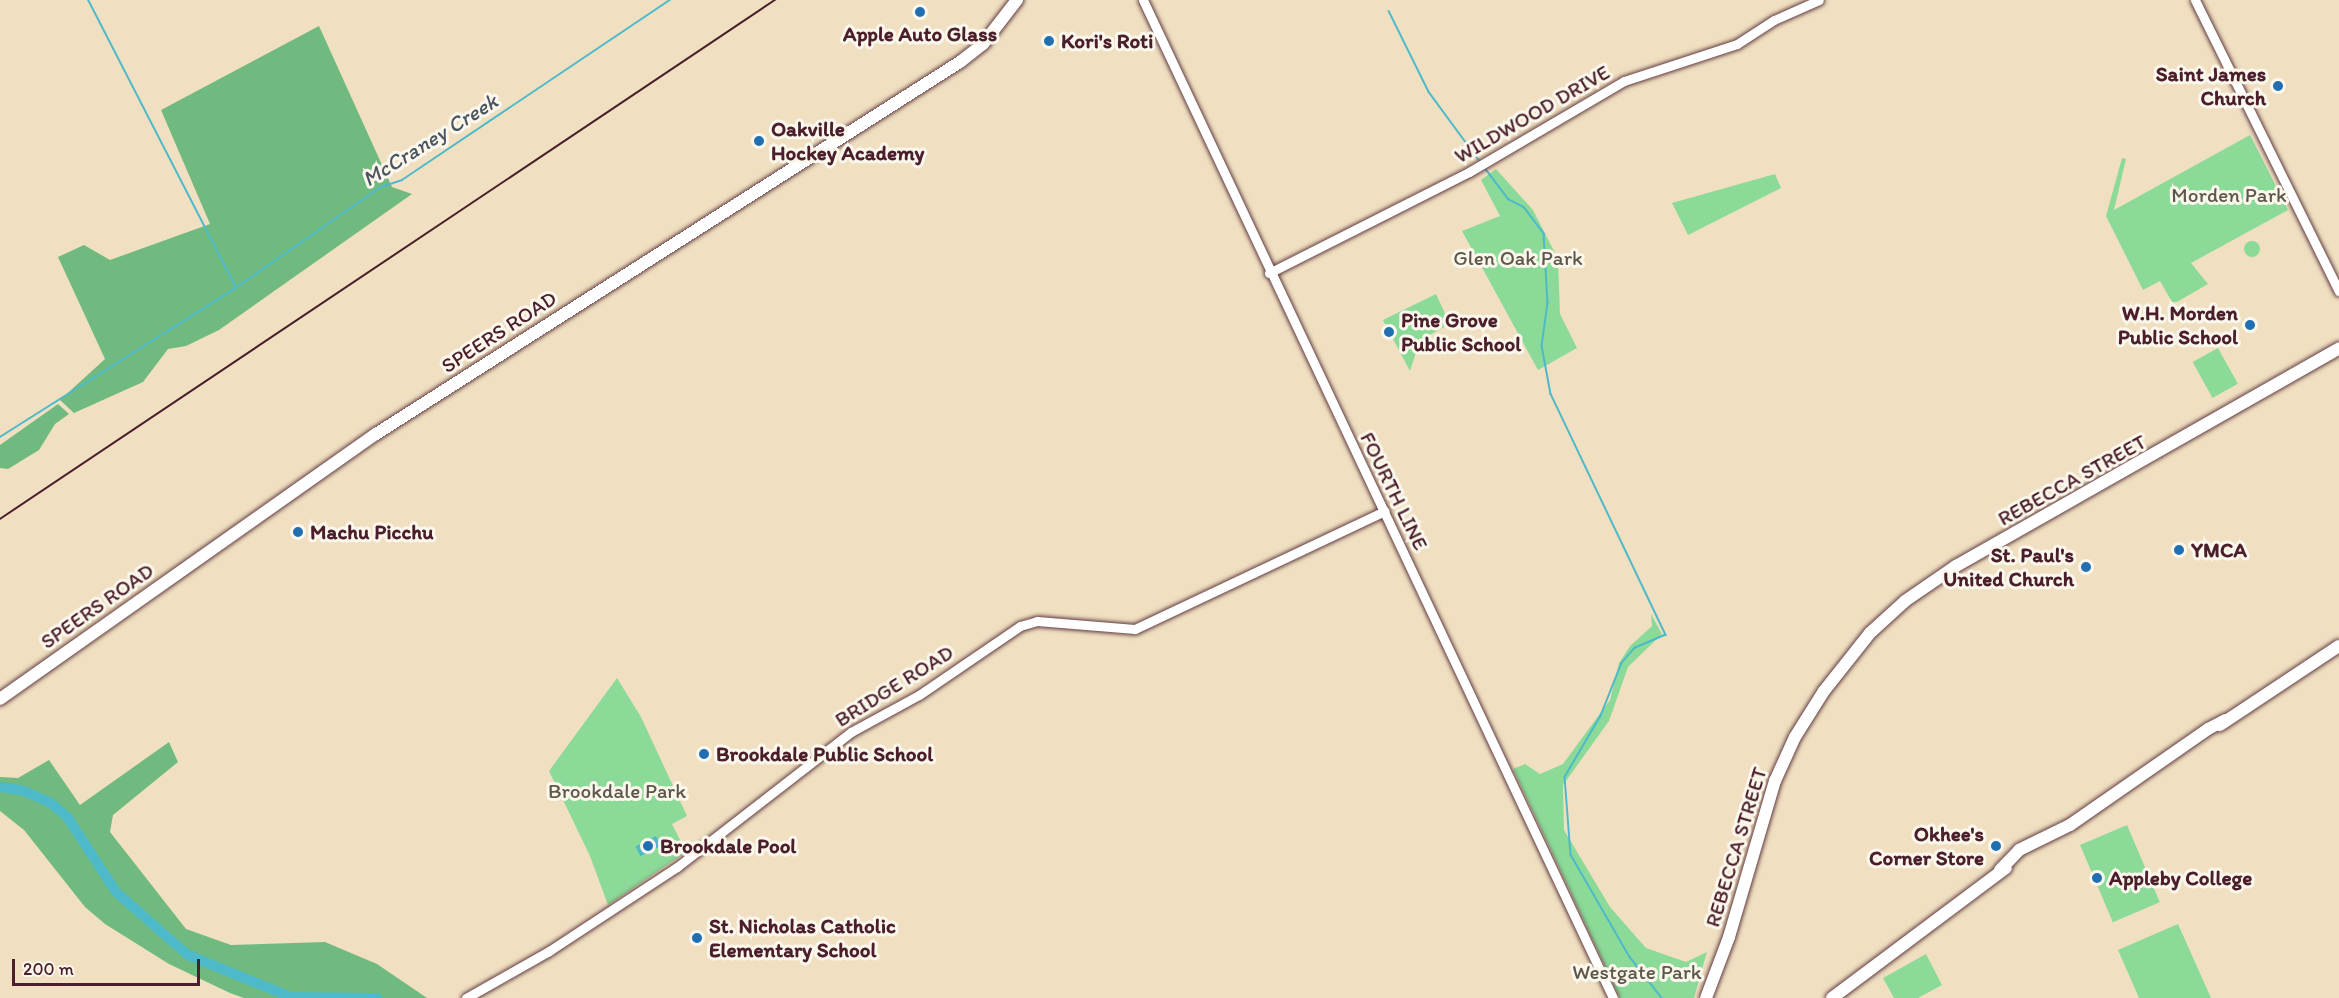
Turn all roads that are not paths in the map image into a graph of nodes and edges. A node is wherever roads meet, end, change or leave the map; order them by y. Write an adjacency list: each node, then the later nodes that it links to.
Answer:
1 (1017, 0): 10 (main road, SPEERS ROAD)
2 (1143, 0): 5 (street, FOURTH LINE)
3 (1819, 0): 5 (street, WILDWOOD DRIVE)
4 (2195, 0): 6 (street)
5 (1269, 273): 8 (street, FOURTH LINE)
6 (2339, 291)
7 (2339, 348): 13 (main road, REBECCA STREET)
8 (1385, 511): 11 (street, BRIDGE ROAD); 12 (street, FOURTH LINE)
9 (2339, 646): 14 (main road)
10 (0, 699)
11 (466, 998)
12 (1613, 998)
13 (1706, 998)
14 (1832, 998)

